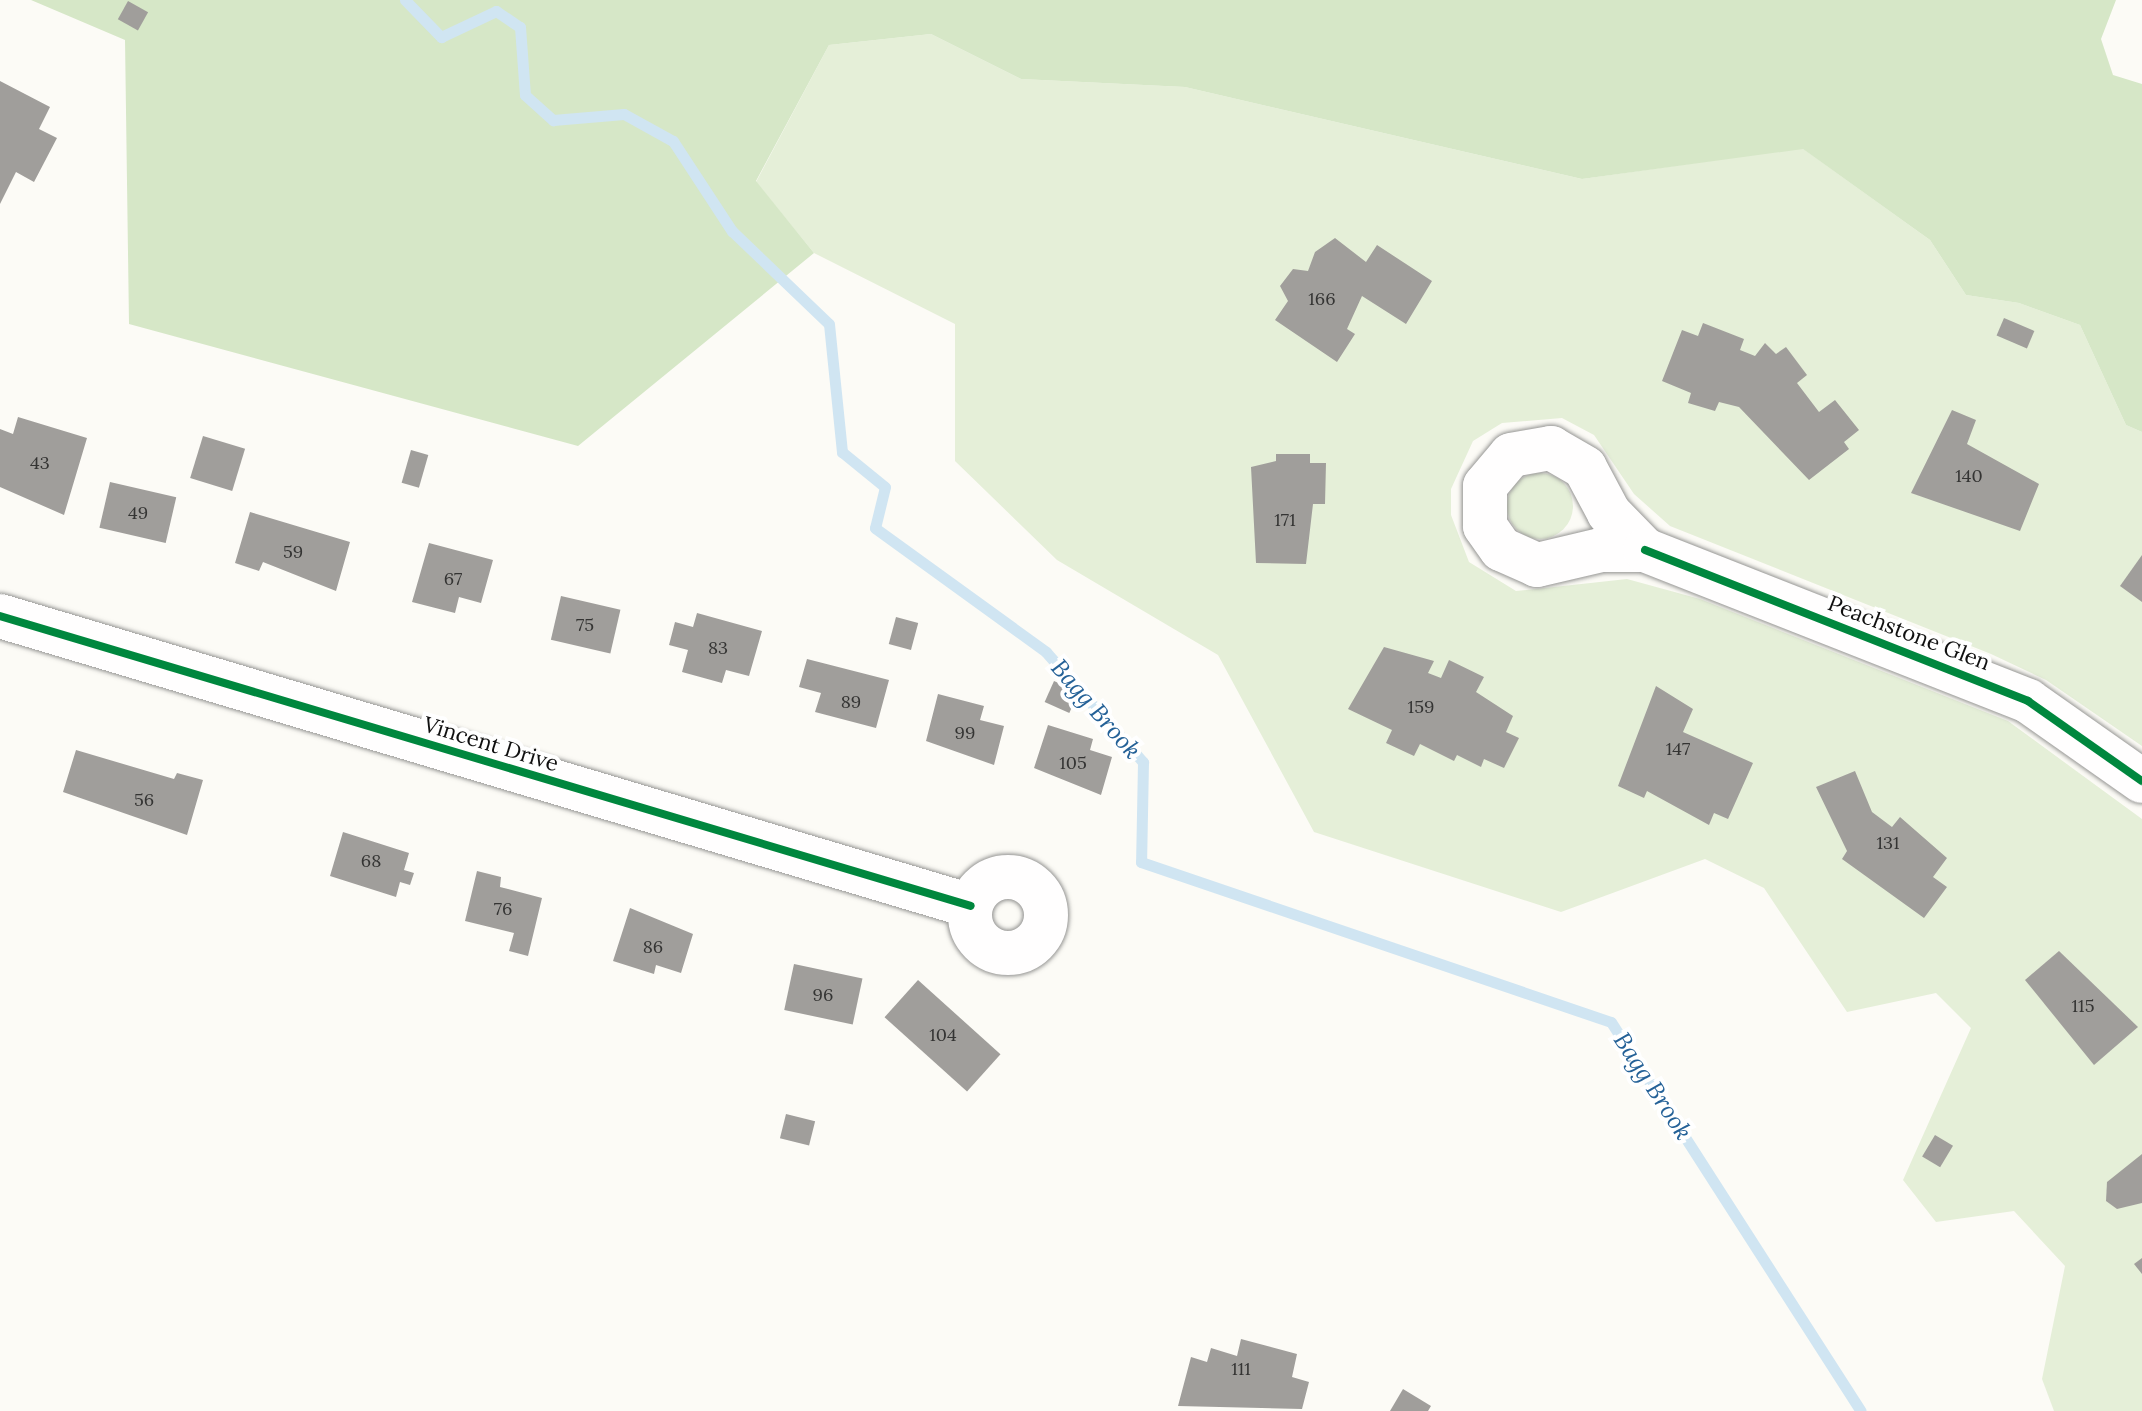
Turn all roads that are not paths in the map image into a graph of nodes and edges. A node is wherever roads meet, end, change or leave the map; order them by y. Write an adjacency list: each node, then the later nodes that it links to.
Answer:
1 (1645, 550): 3 (street, Peachstone Glen)
2 (0, 616): 4 (street, Vincent Drive)
3 (2142, 781)
4 (971, 906)

